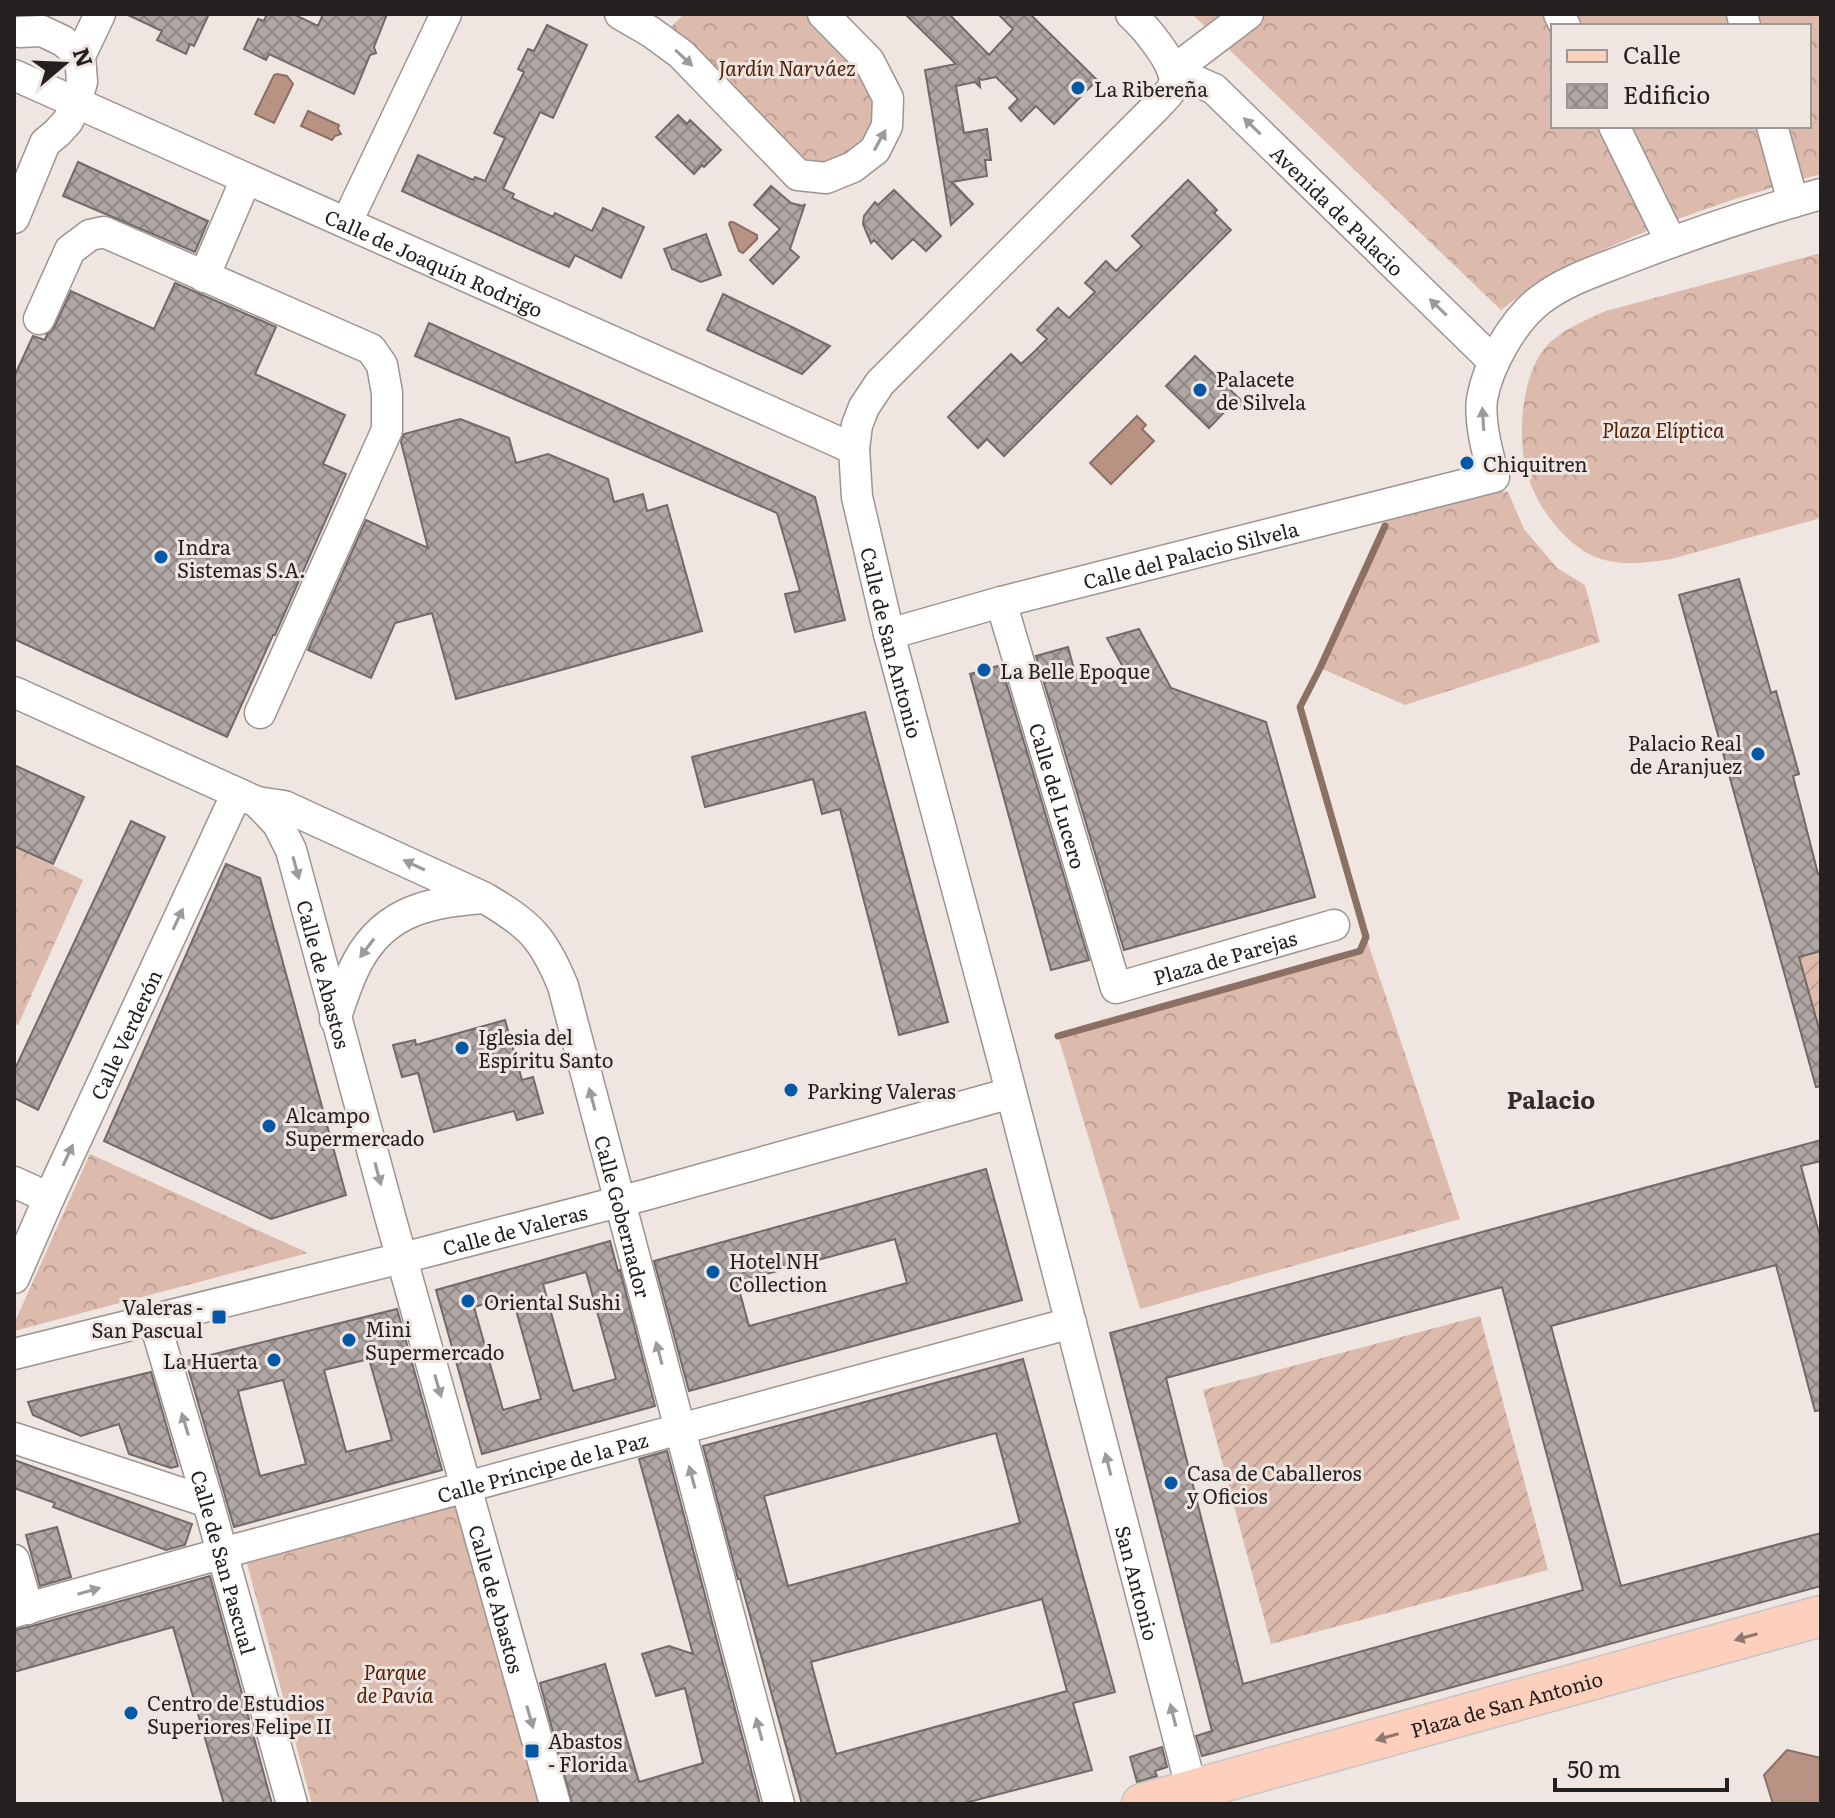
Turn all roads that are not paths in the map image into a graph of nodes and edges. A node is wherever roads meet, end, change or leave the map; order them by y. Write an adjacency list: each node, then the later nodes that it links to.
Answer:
1 (100, 14): 8 (street)
2 (446, 14): 19 (street)
3 (620, 14): 4 (street, one-way to 4)
4 (823, 14)
5 (1131, 14): 9 (street)
6 (1248, 14): 9 (street)
7 (25, 27): 8 (street)
8 (80, 56): 11 (street)
9 (1173, 71): 23 (street, Avenida de Palacio, one-way to 9); 24 (street, Calle de San Antonio)
10 (14, 75): 11 (street, Calle de Joaquín Rodrigo)
11 (76, 103): 15 (street); 16 (street, Calle de Joaquín Rodrigo)
12 (1615, 128): 20 (street)
13 (1773, 128): 17 (street)
14 (14, 143): 15 (street)
15 (45, 143): 18 (street)
16 (246, 179): 19 (street, Calle de Joaquín Rodrigo); 21 (street)
17 (1807, 198): 20 (street)
18 (14, 218)
19 (349, 218): 24 (street, Calle de Joaquín Rodrigo)
20 (1671, 242): 23 (street)
21 (204, 277): 22 (street); 28 (street)
22 (39, 319)
23 (1494, 362): 25 (street, Calle del Palacio Silvela, one-way to 23)
24 (854, 449): 26 (street, Calle de San Antonio)
25 (1001, 602): 26 (street, Calle del Palacio Silvela); 32 (street, Calle del Lucero)
26 (889, 634): 34 (street, Calle de San Antonio)
27 (14, 692): 29 (street, Calle Gobernador)
28 (260, 713)
29 (247, 798): 30 (street, Calle Gobernador, one-way to 29); 33 (street, Calle de Abastos, one-way to 33); 36 (street, Calle Verderón, one-way to 29)
30 (485, 898): 33 (street, one-way to 33); 37 (street, Calle Gobernador, one-way to 30)
31 (1334, 925): 32 (street, Plaza de Parejas)
32 (1116, 988)
33 (335, 1019): 38 (street, Calle de Abastos, one-way to 38)
34 (1011, 1093): 37 (street, Calle de Valeras); 41 (street, Calle de San Antonio)
35 (14, 1182): 36 (street)
36 (49, 1198): 39 (street, Calle Verderón)
37 (620, 1201): 38 (street, Calle de Valeras); 43 (street, Calle Gobernador, one-way to 37)
38 (402, 1257): 40 (street, Calle de Valeras); 45 (street, Calle de Abastos, one-way to 45)
39 (14, 1278)
40 (154, 1320): 42 (street, Calle de Valeras); 46 (street, Calle de San Pascual, one-way to 40)
41 (1071, 1323): 43 (street, Calle Príncipe de la Paz); 51 (street, San Antonio, one-way to 41)
42 (14, 1354)
43 (680, 1428): 45 (street, Calle Príncipe de la Paz); 54 (street, Calle Gobernador, one-way to 43)
44 (14, 1438): 46 (street)
45 (466, 1488): 47 (street, Calle Príncipe de la Paz); 53 (street, Calle de Abastos, one-way to 53)
46 (208, 1502): 47 (street, Calle de San Pascual)
47 (222, 1553): 49 (street, Calle Príncipe de la Paz, one-way to 47); 52 (street, Calle de San Pascual)
48 (14, 1560): 49 (street)
49 (21, 1611)
50 (1821, 1616): 51 (main road, Plaza de San Antonio, one-way to 51)
51 (1192, 1791): 55 (main road)
52 (292, 1804)
53 (555, 1804)
54 (779, 1804)
55 (1142, 1804)

